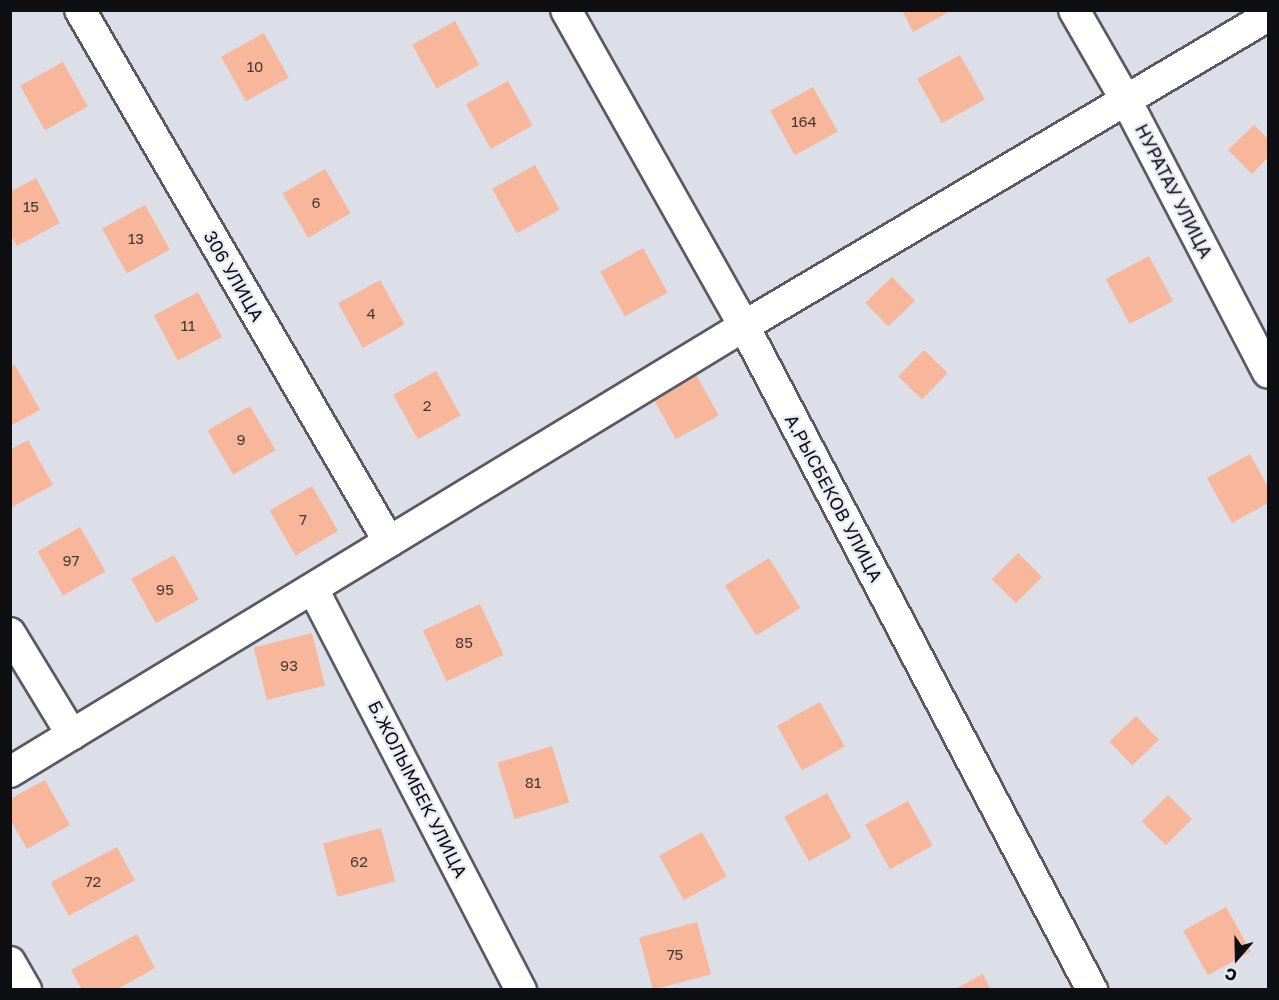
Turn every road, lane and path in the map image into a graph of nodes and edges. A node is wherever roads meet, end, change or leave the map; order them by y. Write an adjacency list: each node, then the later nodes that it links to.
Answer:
1 (80, 10): 8 (street, 306 УЛИЦА)
2 (566, 10): 6 (street, А.РЫСБЕКОВ УЛИЦА)
3 (1074, 10): 5 (street, НУРАТАУ УЛИЦА)
4 (1269, 16): 5 (street)
5 (1127, 102): 6 (street); 7 (street, НУРАТАУ УЛИЦА)
6 (744, 327): 8 (street); 16 (street, А.РЫСБЕКОВ УЛИЦА)
7 (1269, 373)
8 (389, 542): 9 (street)
9 (313, 589): 11 (street); 15 (street, Б.ЖОЛЫМБЕК УЛИЦА)
10 (10, 633): 11 (street)
11 (72, 735): 12 (street)
12 (10, 772)
13 (10, 962): 14 (street)
14 (26, 990)
15 (521, 990)
16 (1092, 990)

